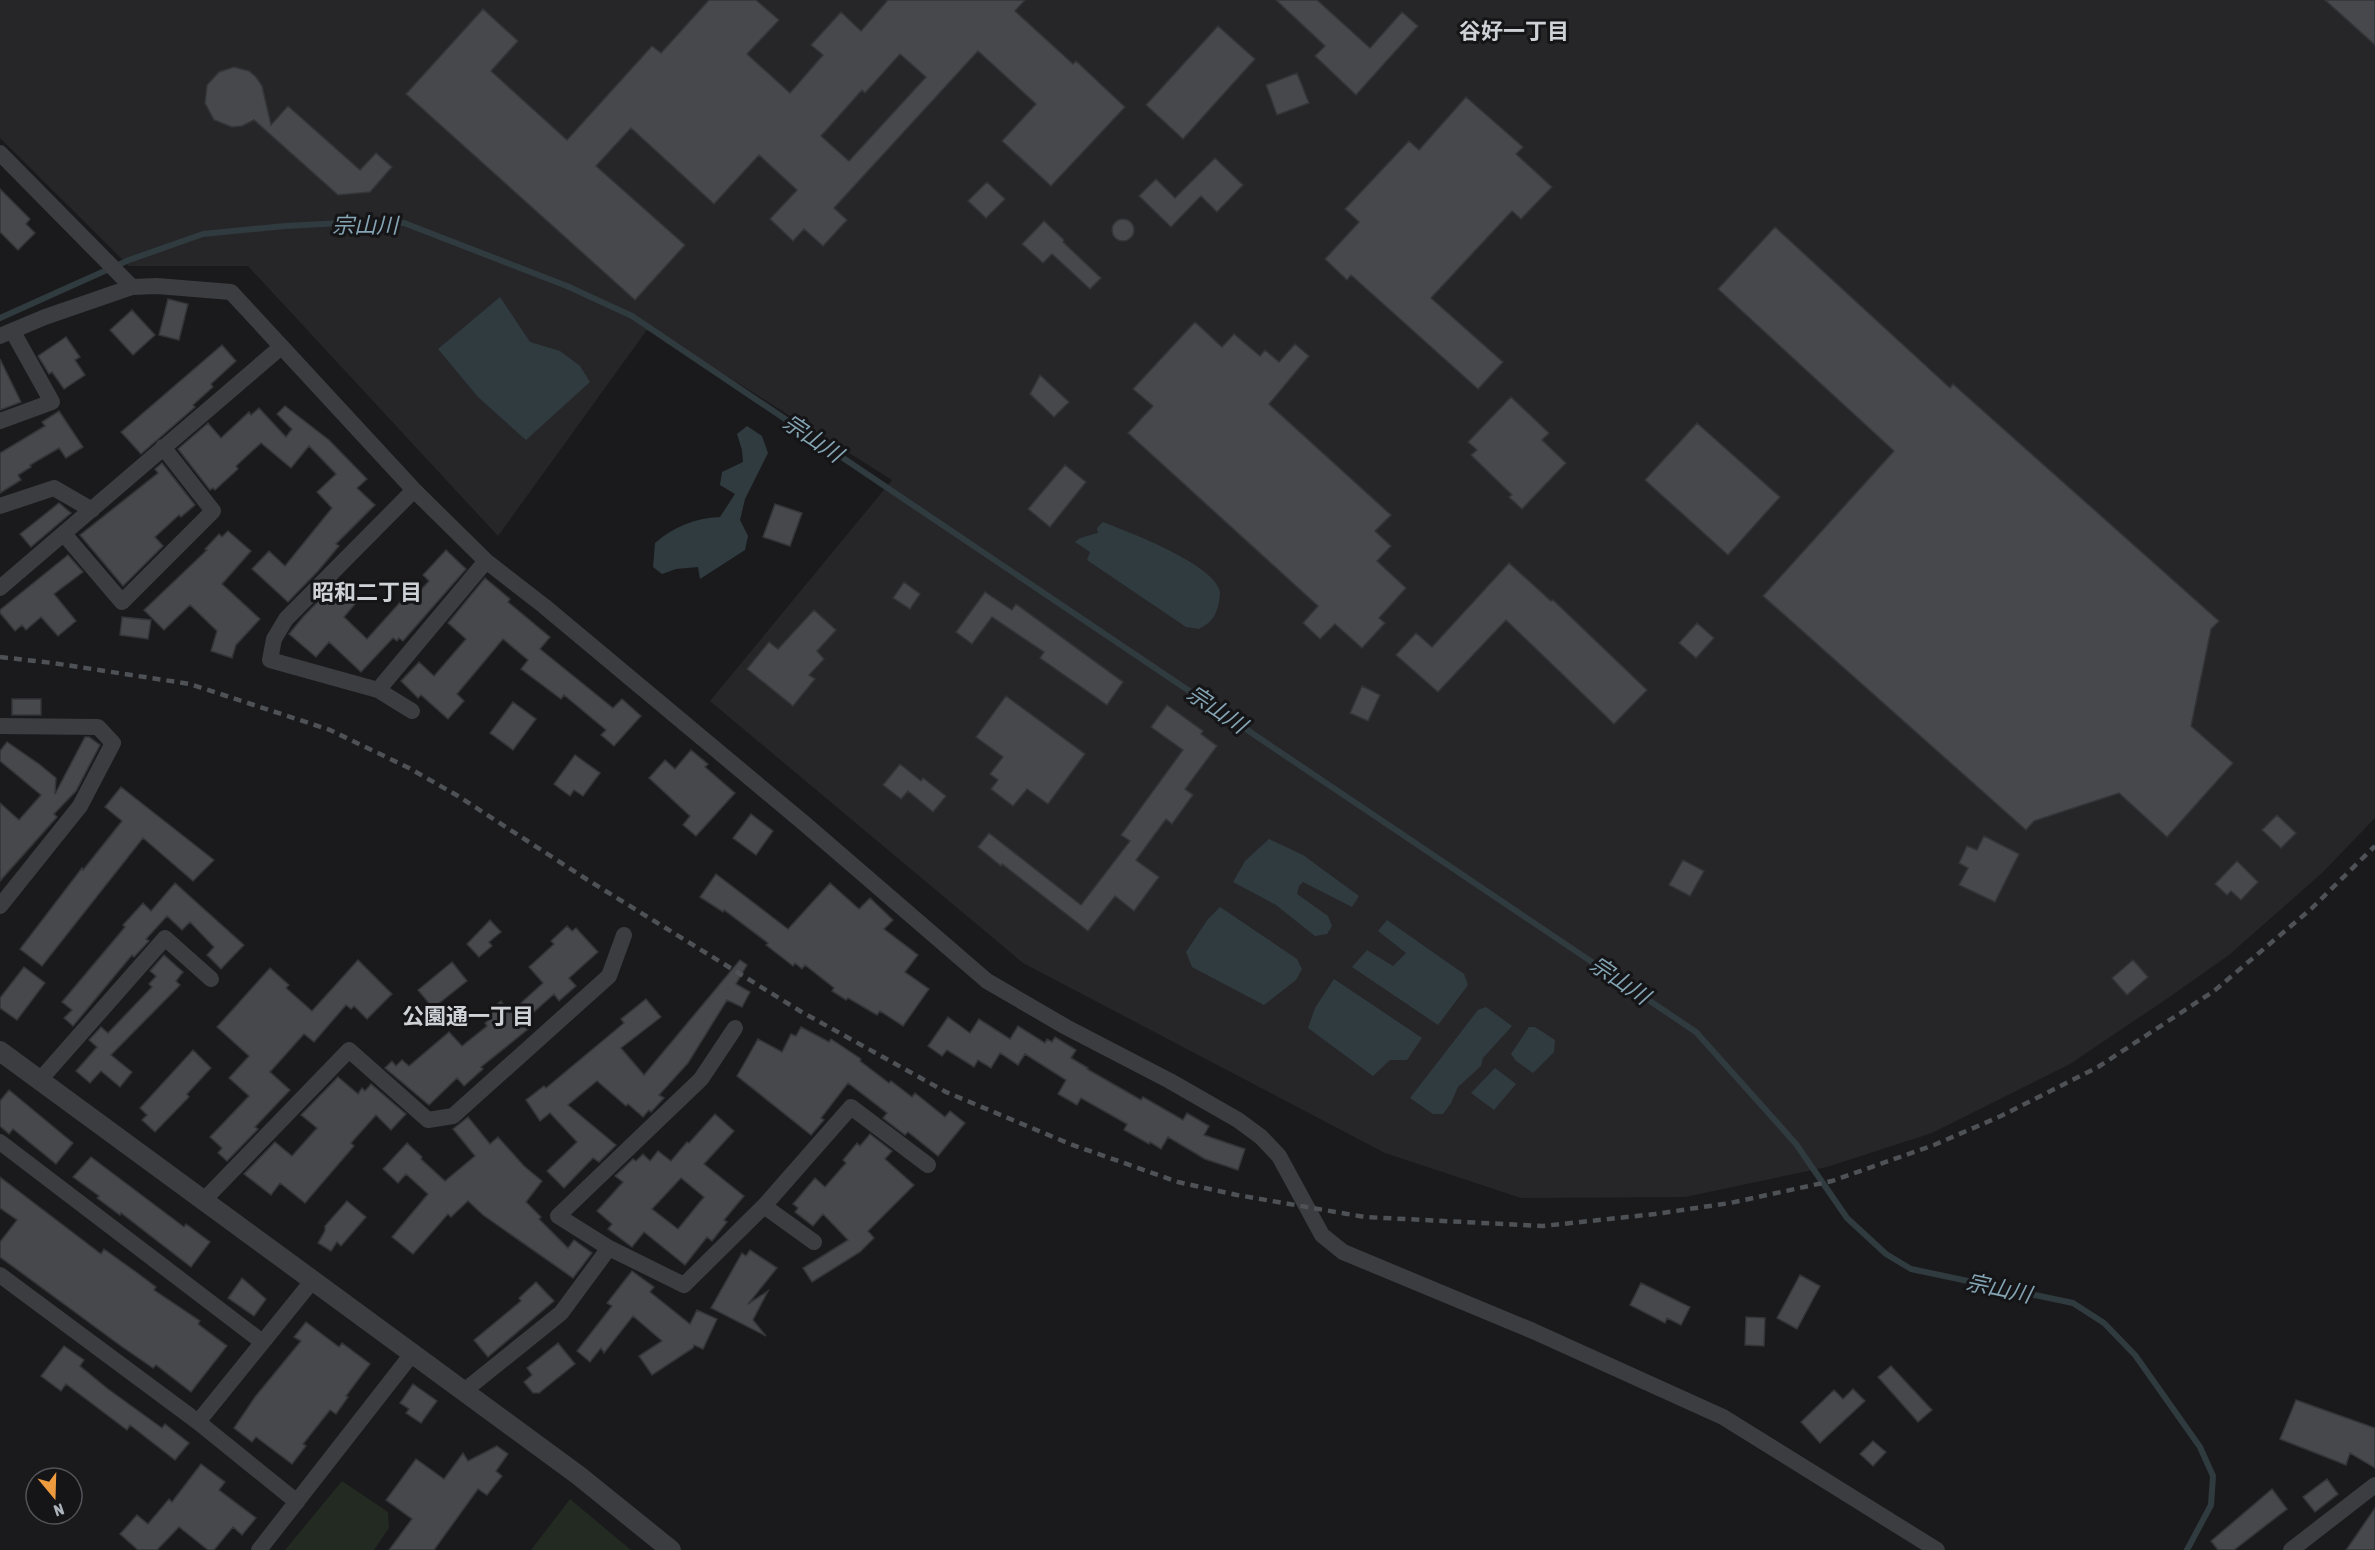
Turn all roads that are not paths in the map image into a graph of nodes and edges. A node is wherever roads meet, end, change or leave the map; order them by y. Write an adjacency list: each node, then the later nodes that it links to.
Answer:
1 (0, 153): 2 (street)
2 (132, 287): 3 (street); 4 (street)
3 (6, 334): 5 (street)
4 (281, 347): 6 (street); 7 (street)
5 (0, 421)
6 (163, 447): 9 (street); 10 (street)
7 (414, 490): 11 (street); 13 (street)
8 (0, 506): 9 (street)
9 (92, 510): 10 (street)
10 (64, 534): 12 (street)
11 (486, 561): 13 (street); 38 (street)
12 (0, 588)
13 (378, 690): 14 (street)
14 (412, 711)
15 (0, 726): 16 (street)
16 (0, 906)
17 (624, 936): 24 (street)
18 (211, 979): 21 (street)
19 (735, 1028): 27 (street)
20 (1, 1055): 21 (street)
21 (39, 1081): 24 (street)
22 (0, 1142): 30 (street)
23 (928, 1165): 25 (street)
24 (203, 1201): 29 (street)
25 (764, 1206): 26 (street); 27 (street)
26 (814, 1242)
27 (609, 1248): 32 (street)
28 (0, 1275): 33 (street)
29 (313, 1280): 30 (street); 31 (street)
30 (261, 1341): 33 (street)
31 (412, 1354): 32 (street); 35 (street)
32 (464, 1391): 37 (street)
33 (198, 1422): 35 (street)
34 (2375, 1485): 39 (street)
35 (297, 1502): 36 (street)
36 (260, 1550)
37 (671, 1550)
38 (1937, 1550)
39 (2292, 1550)

